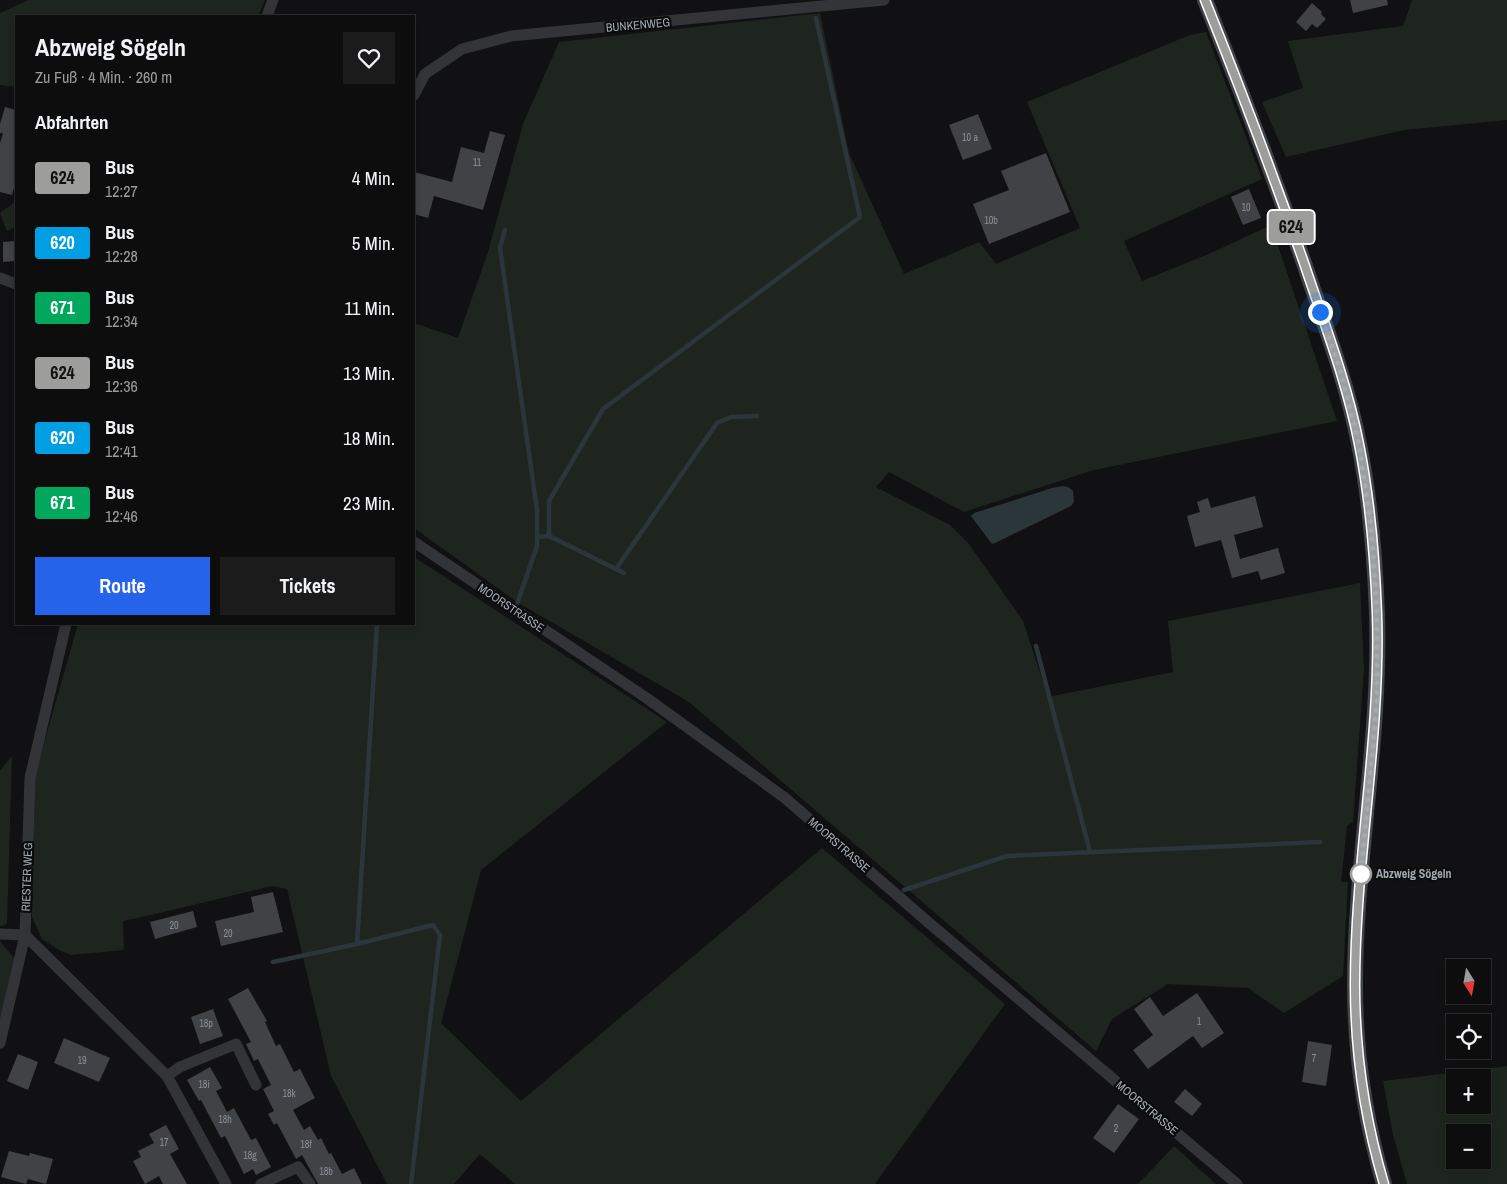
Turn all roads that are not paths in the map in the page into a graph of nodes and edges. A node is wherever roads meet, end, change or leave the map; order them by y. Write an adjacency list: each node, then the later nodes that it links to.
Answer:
1 (273, 0): 4 (street)
2 (884, 0): 5 (street, BUNKENWEG)
3 (1205, 0): 19 (street)
4 (267, 15)
5 (415, 93)
6 (0, 278): 7 (street)
7 (15, 284)
8 (415, 543): 18 (street, MOORSTRASSE)
9 (66, 625): 11 (street, RIESTER WEG)
10 (0, 934): 11 (street)
11 (25, 934): 12 (street, RIESTER WEG); 13 (street)
12 (0, 1043)
13 (167, 1076): 14 (street); 15 (street)
14 (256, 1085)
15 (226, 1184)
16 (261, 1184): 17 (street)
17 (310, 1184)
18 (1237, 1184)
19 (1384, 1184)

